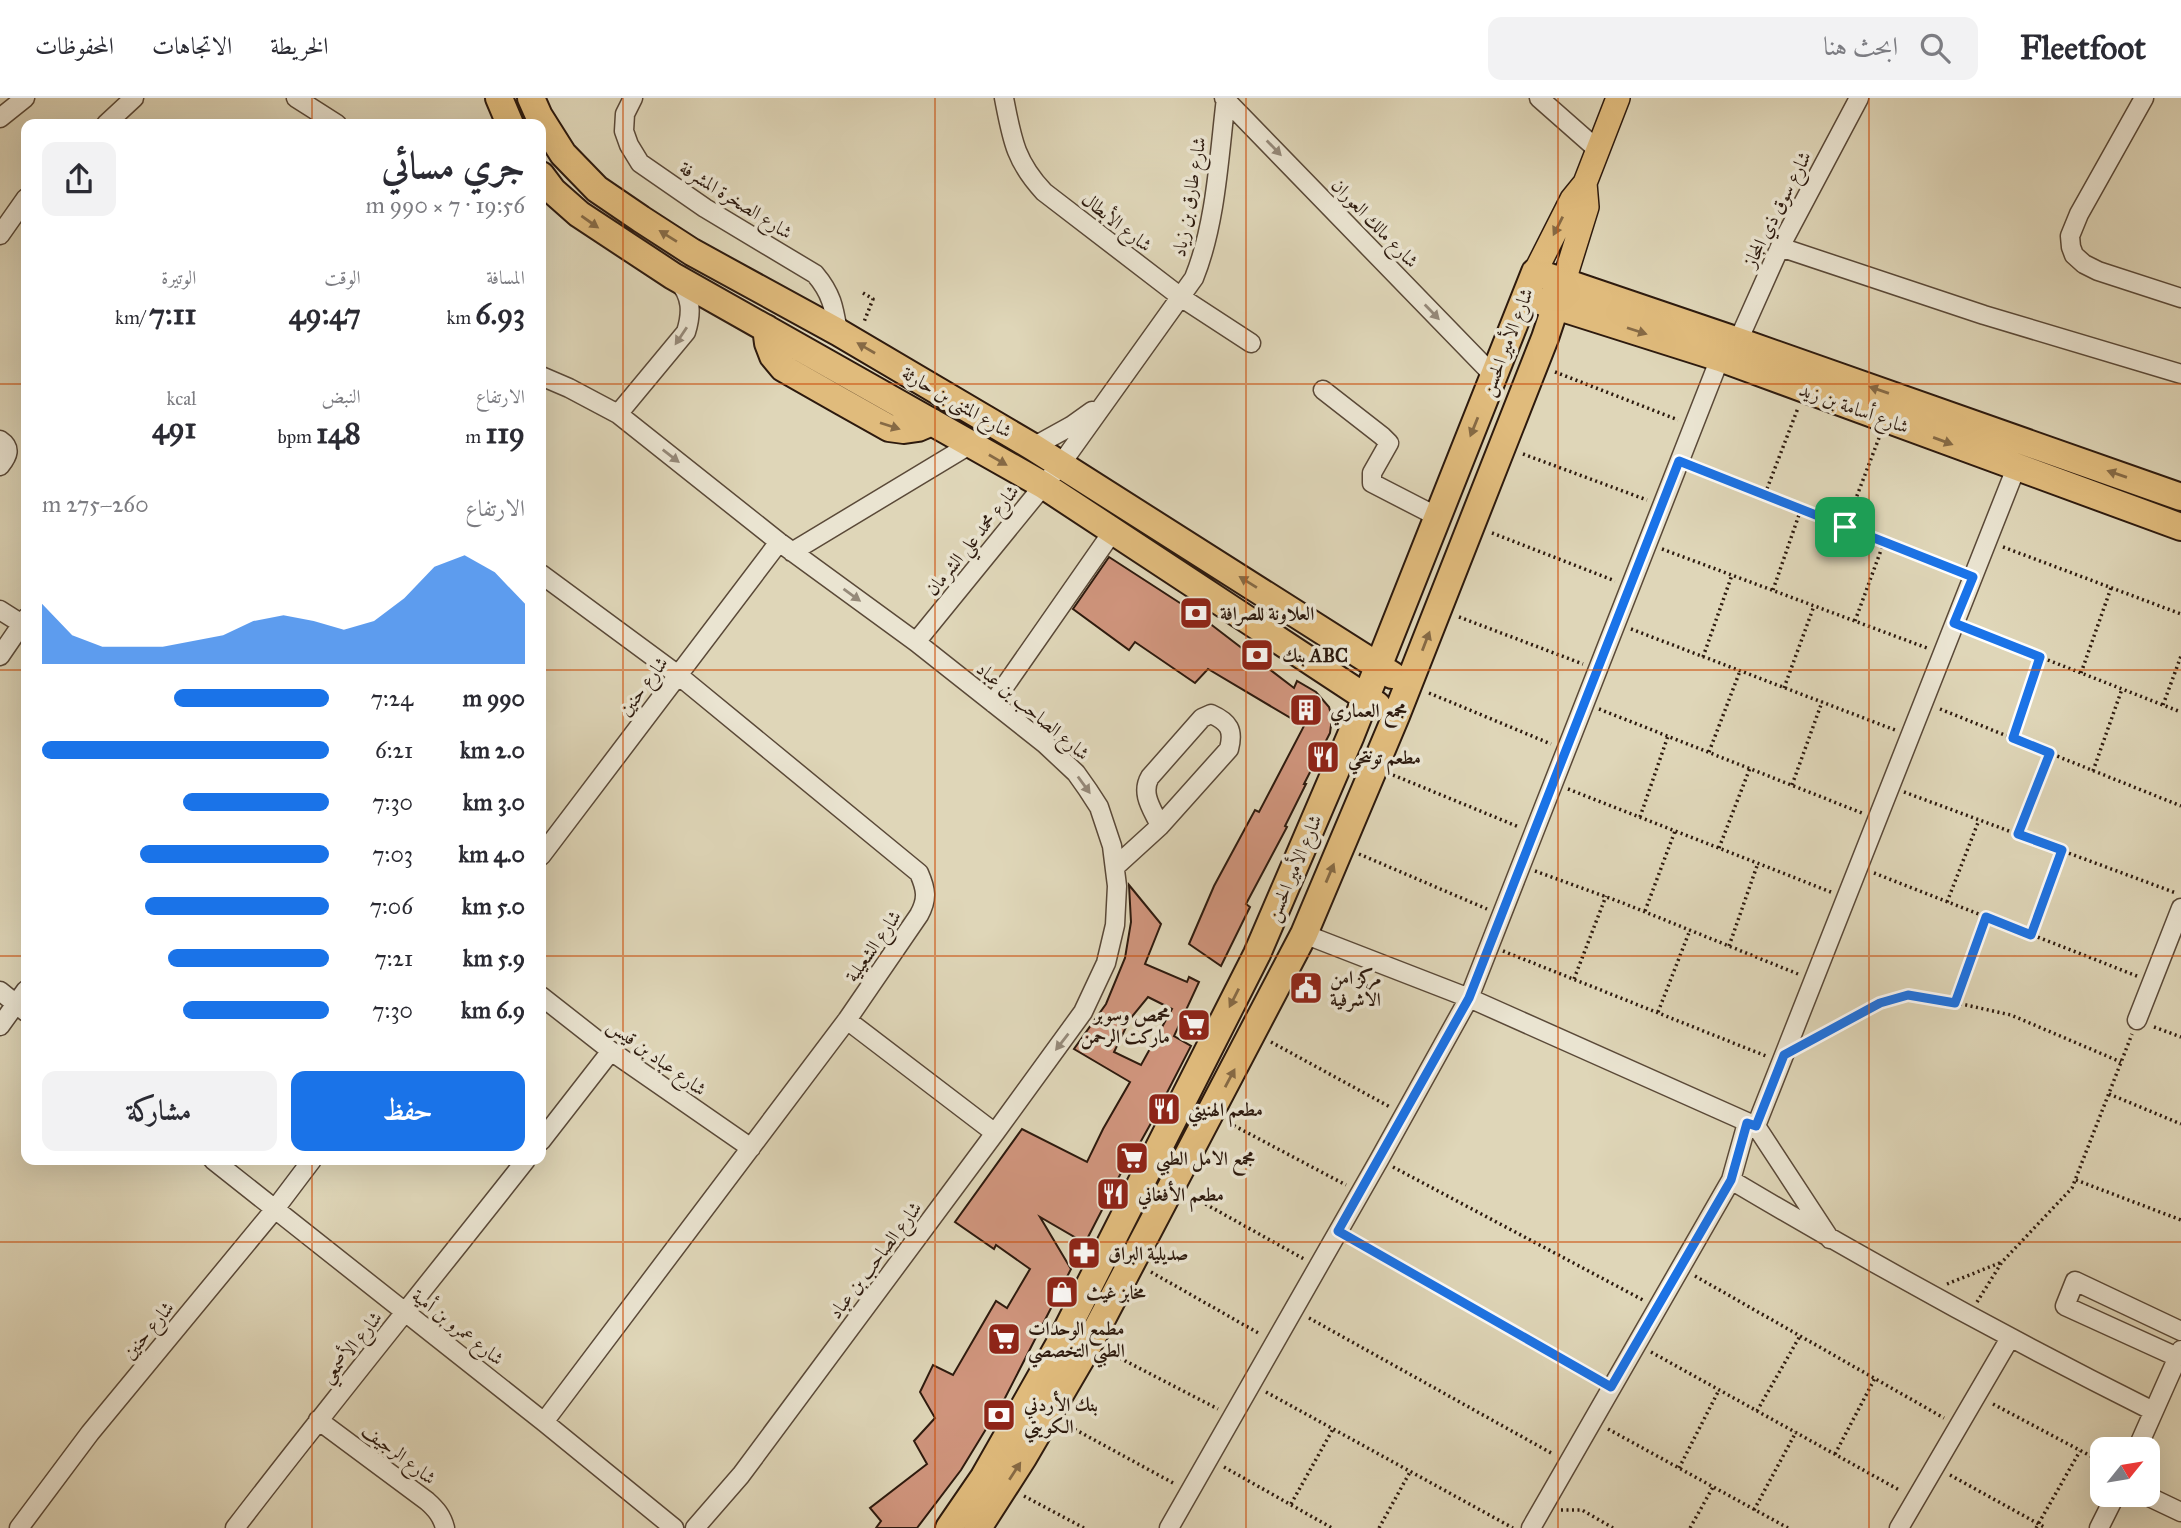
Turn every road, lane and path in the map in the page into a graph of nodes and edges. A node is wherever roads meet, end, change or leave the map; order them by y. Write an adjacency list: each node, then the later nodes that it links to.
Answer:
1 (25, 98): 13 (street)
2 (134, 98): 14 (street)
3 (296, 98): 15 (street)
4 (499, 98): 16 (highway)
5 (531, 98): 17 (highway, شارع المثنى بن حارثة, one-way to 5)
6 (633, 98): 34 (street, شارع الصخرة المشرفة)
7 (1004, 98): 30 (street, شارع الأبطال)
8 (1226, 98): 30 (street, شارع طارق بن زياد); 40 (street, شارع مالك العوران, one-way to 40)
9 (1539, 98): 19 (street)
10 (1618, 98): 19 (main road, شارع الأمير الحسن)
11 (1859, 98): 24 (street, شارع سوق ذي المجاز)
12 (2144, 98): 31 (street)
13 (0, 118)
14 (111, 119)
15 (329, 119)
16 (508, 119)
17 (541, 119)
18 (546, 127): 34 (highway, شارع المثنى بن حارثة, one-way to 18)
19 (1598, 150): 21 (main road, شارع الأمير الحسن)
20 (546, 182): 26 (highway, شارع المثنى بن حارثة, one-way to 26)
21 (1585, 183): 25 (main road, شارع الأمير الحسن, one-way to 25); 28 (main road, شارع الأمير الحسن)
22 (21, 205): 23 (street)
23 (0, 235)
24 (1780, 247): 37 (street, شارع سوق ذي المجاز); 39 (street)
25 (1535, 272): 28 (highway, شارع أسامة بن زيد); 29 (highway, شارع الأمير الحسن)
26 (673, 276): 45 (street, one-way to 45); 49 (highway, شارع المثنى بن حارثة, one-way to 49)
27 (863, 293): 32 (path)
28 (1560, 294): 29 (highway, شارع أسامة بن زيد); 33 (highway, شارع أسامة بن زيد); 35 (highway, شارع الأمير الحسن); 37 (highway, شارع أسامة بن زيد)
29 (1525, 297): 40 (highway, شارع الأمير الحسن)
30 (1182, 298): 36 (street, شارع الأبطال); 44 (street, شارع طارق بن زياد)
31 (2181, 298)
32 (873, 299)
33 (1589, 315): 35 (highway); 37 (highway, شارع أسامة بن زيد, one-way to 37)
34 (838, 332): 51 (highway, شارع المثنى بن حارثة, one-way to 34)
35 (1545, 338): 38 (highway, شارع الأمير الحسن)
36 (1251, 343)
37 (1729, 349): 43 (highway, شارع أسامة بن زيد); 47 (street, شارع سوق ذي المجاز); 58 (highway, شارع أسامة بن زيد, one-way to 37)
38 (1535, 364): 47 (path); 50 (highway, شارع الأمير الحسن)
39 (2181, 374)
40 (1494, 376): 61 (highway, شارع الأمير الحسن, one-way to 61)
41 (546, 378): 45 (street, شارع الصاحب بن عباد)
42 (1323, 390): 61 (street)
43 (1805, 390): 46 (highway, شارع أسامة بن زيد); 57 (path)
44 (1105, 400): 51 (street, شارع طارق بن زياد); 53 (street, شارع طارق بن زياد)
45 (618, 414): 69 (street, شارع الصاحب بن عباد, one-way to 69)
46 (1886, 420): 55 (highway, شارع أسامة بن زيد, one-way to 55); 63 (path)
47 (1693, 426): 52 (street, شارع سوق ذي المجاز)
48 (0, 440): 54 (street)
49 (971, 444): 56 (highway, شارع المثنى بن حارثة, one-way to 56); 69 (street)
50 (1502, 446): 59 (path); 62 (highway, شارع الأمير الحسن)
51 (1034, 447): 53 (highway, شارع المثنى بن حارثة)
52 (1679, 461): 57 (path); 59 (street, شارع سوق ذي المجاز)
53 (1061, 464): 56 (street, شارع محمد علي الشرمان); 87 (highway, شارع المثنى بن حارثة, one-way to 53)
54 (0, 466)
55 (2016, 467): 64 (highway, شارع أسامة بن زيد); 66 (street)
56 (1044, 485): 65 (highway, شارع المثنى بن حارثة); 86 (street, شارع محمد علي الشرمان)
57 (1765, 494): 60 (path)
58 (2181, 497)
59 (1662, 506): 68 (street, شارع سوق ذي المجاز)
60 (1801, 509): 63 (path); 75 (path)
61 (1438, 517): 80 (highway, شارع الأمير الحسن)
62 (1471, 525): 73 (path); 77 (highway, شارع الأمير الحسن)
63 (1845, 527): 67 (path)
64 (2181, 527)
65 (1113, 531): 96 (highway, شارع المثنى بن حارثة); 105 (street)
66 (1987, 541): 72 (street); 74 (path)
67 (1884, 542): 72 (path); 82 (path)
68 (1647, 544): 70 (path); 73 (street, شارع سوق ذي المجاز)
69 (786, 547): 86 (street, شارع الصاحب بن عباد, one-way to 86); 98 (street, شارع حنين)
70 (1732, 575): 75 (path); 91 (path)
71 (546, 577): 98 (street, شارع الشعيلية)
72 (1973, 577): 83 (street)
73 (1630, 587): 84 (street, شارع سوق ذي المجاز)
74 (2111, 588): 79 (path); 97 (path)
75 (1773, 590): 76 (path)
76 (1814, 606): 82 (path); 100 (path)
77 (1438, 609): 94 (path); 99 (highway, شارع الأمير الحسن, one-way to 77)
78 (0, 610): 81 (street)
79 (2181, 614)
80 (1399, 617): 87 (highway); 93 (highway, شارع الأمير الحسن)
81 (21, 620)
82 (1855, 621): 88 (path)
83 (1954, 623): 88 (street); 92 (path)
84 (1616, 624): 91 (path); 94 (street, شارع سوق ذي المجاز)
85 (21, 625): 89 (street)
86 (916, 642): 105 (street, شارع الصاحب بن عباد)
87 (1343, 643): 93 (highway, شارع المثنى بن حارثة)
88 (1942, 653): 104 (street)
89 (0, 656)
90 (2181, 656): 107 (path)
91 (1703, 657): 95 (path)
92 (2040, 657): 97 (path); 113 (path)
93 (1378, 667): 99 (highway, شارع المثنى بن حارثة); 102 (highway, شارع الأمير الحسن)
94 (1598, 669): 106 (street, شارع سوق ذي المجاز)
95 (1741, 671): 100 (path); 115 (path)
96 (1328, 672): 102 (highway, شارع المثنى بن حارثة); 110 (highway)
97 (2081, 673): 101 (path)
98 (678, 675): 133 (street, شارع حنين); 164 (street, شارع الشعيلية)
99 (1409, 685): 109 (highway, شارع الأمير الحسن); 114 (path)
100 (1784, 688): 103 (path)
101 (2122, 689): 107 (path); 119 (path)
102 (1365, 697): 109 (highway, شارع المثنى بن حارثة); 110 (highway, شارع الأمير الحسن)
103 (1822, 702): 112 (path); 121 (path)
104 (1923, 702): 112 (street); 113 (path)
105 (993, 703): 137 (street, شارع الصاحب بن عباد, one-way to 137)
106 (1585, 703): 111 (path); 114 (street, شارع سوق ذي المجاز)
107 (2163, 705): 108 (path)
108 (2181, 712)
109 (1396, 716): 117 (highway, شارع الأمير الحسن)
110 (1351, 735): 152 (highway, شارع الأمير الحسن)
111 (1668, 736): 115 (path); 124 (path)
112 (1910, 736): 122 (street)
113 (2013, 738): 116 (path)
114 (1566, 750): 120 (street, شارع سوق ذي المجاز)
115 (1709, 752): 118 (path)
116 (2050, 753): 119 (path); 130 (path)
117 (1375, 767): 129 (path); 131 (highway, شارع الأمير الحسن)
118 (1750, 768): 121 (path); 132 (path)
119 (2093, 771): 123 (path)
120 (1553, 783): 124 (path); 129 (street, شارع سوق ذي المجاز)
121 (1792, 785): 125 (path)
122 (1890, 786): 125 (street); 126 (path)
123 (2181, 806)
124 (1640, 817): 128 (path)
125 (1877, 819): 138 (street)
126 (1979, 820): 130 (path); 142 (path)
127 (1160, 826): 127 (street); 137 (street)
128 (1675, 831): 132 (path); 144 (path)
129 (1534, 833): 136 (street, شارع سوق ذي المجاز)
130 (2018, 834): 134 (path)
131 (1341, 846): 145 (path); 148 (highway, شارع الأمير الحسن, one-way to 131)
132 (1719, 848): 135 (path)
133 (546, 849)
134 (2062, 850): 139 (path); 149 (path)
135 (1758, 863): 141 (path); 151 (path)
136 (1521, 866): 140 (path); 145 (street, شارع سوق ذي المجاز)
137 (1115, 867): 177 (street, شارع الصاحب بن عباد, one-way to 177)
138 (1858, 867): 141 (street); 142 (path)
139 (2181, 895)
140 (1606, 896): 144 (path); 154 (path)
141 (1846, 898): 155 (street)
142 (1947, 902): 146 (path)
143 (2181, 908): 156 (street)
144 (1645, 912): 147 (path)
145 (1501, 916): 150 (street, شارع سوق ذي المجاز)
146 (1986, 917): 149 (path); 161 (path)
147 (1690, 930): 151 (path); 163 (path)
148 (1304, 934): 153 (highway, شارع الأمير الحسن); 158 (street)
149 (2031, 935): 156 (path)
150 (1490, 946): 154 (path); 158 (street, شارع سوق ذي المجاز)
151 (1729, 946): 155 (path)
152 (1257, 954): 153 (highway); 249 (highway, شارع الأمير الحسن, one-way to 249)
153 (1287, 969): 167 (highway, شارع الأمير الحسن)
154 (1574, 979): 163 (path)
155 (1813, 980): 170 (street)
156 (2152, 982): 165 (street)
157 (0, 991): 160 (street)
158 (1469, 998): 174 (street, شارع سوق ذي المجاز); 175 (street)
159 (546, 1000): 169 (street, شارع عباد بن قيس)
160 (21, 1001)
161 (1955, 1003): 170 (path); 171 (path)
162 (21, 1004): 166 (street)
163 (1658, 1012): 170 (path)
164 (847, 1020): 177 (street); 179 (street, شارع الشعيلية)
165 (2137, 1020): 168 (path); 171 (path)
166 (0, 1026)
167 (1254, 1032): 173 (highway, شارع الأمير الحسن, one-way to 167); 174 (path)
168 (2181, 1037)
169 (611, 1051): 178 (street); 179 (street, شارع عباد بن قيس)
170 (1782, 1058): 175 (street)
171 (2122, 1062): 172 (path)
172 (2109, 1094): 176 (path); 185 (path)
173 (1211, 1114): 186 (highway, شارع الأمير الحسن); 187 (path)
174 (1404, 1115): 180 (street, شارع سوق ذي المجاز)
175 (1751, 1124): 184 (street); 191 (street)
176 (2181, 1124)
177 (995, 1133): 248 (street, شارع الصاحب بن عباد)
178 (546, 1135)
179 (751, 1149): 219 (street, شارع الشعيلية)
180 (1379, 1160): 187 (street, شارع سوق ذي المجاز); 197 (path)
181 (220, 1165): 188 (street, شارع عمرو بن أمية)
182 (308, 1165): 188 (street, شارع حنين)
183 (522, 1165): 199 (street, شارع الأصمعي)
184 (1731, 1180): 191 (street); 195 (street)
185 (2076, 1180): 189 (path); 193 (path)
186 (1173, 1185): 192 (highway, شارع الأمير الحسن); 194 (path)
187 (1360, 1193): 190 (street, شارع سوق ذي المجاز)
188 (275, 1209): 199 (street, شارع عمرو بن أمية); 244 (street, شارع حنين)
189 (2181, 1220)
190 (1338, 1231): 194 (street, شارع سوق ذي المجاز); 210 (path)
191 (1830, 1240): 196 (street)
192 (1133, 1262): 204 (path); 205 (highway, شارع الأمير الحسن)
193 (2002, 1262): 196 (path); 200 (path)
194 (1318, 1267): 198 (street, شارع سوق ذي المجاز)
195 (1680, 1268): 197 (street); 202 (path)
196 (1926, 1292): 200 (street)
197 (1657, 1307): 206 (street)
198 (1293, 1310): 204 (street, شارع سوق ذي المجاز); 228 (path)
199 (406, 1313): 217 (street, شارع الأصمعي); 219 (street, شارع عمرو بن أمية)
200 (1969, 1316): 203 (street)
201 (2181, 1331): 207 (street)
202 (1800, 1336): 208 (path); 213 (path)
203 (2010, 1338): 212 (street); 214 (street)
204 (1274, 1342): 209 (street, شارع سوق ذي المجاز)
205 (1090, 1343): 215 (highway, شارع الأمير الحسن); 216 (path)
206 (1636, 1344): 210 (street); 211 (path)
207 (2179, 1353): 214 (street)
208 (1874, 1378): 220 (path); 225 (path)
209 (1251, 1384): 216 (street, شارع سوق ذي المجاز); 221 (path)
210 (1611, 1387): 218 (street)
211 (1719, 1390): 213 (path); 230 (path)
212 (1976, 1395): 220 (street); 224 (path)
213 (1758, 1411): 222 (path)
214 (2153, 1411): 223 (street)
215 (1049, 1415): 232 (highway, شارع الأمير الحسن, one-way to 215); 234 (path)
216 (1232, 1417): 227 (street, شارع سوق ذي المجاز)
217 (318, 1420): 245 (street, شارع الأصمعي); 246 (street, شارع الرجيف)
218 (1592, 1420): 228 (street); 230 (path)
219 (544, 1422): 247 (street, شارع عمرو بن أمية)
220 (1958, 1426): 229 (street)
221 (1333, 1429): 231 (path); 237 (path)
222 (1796, 1432): 225 (path); 240 (path)
223 (2142, 1437)
224 (2080, 1451): 226 (path); 243 (path)
225 (1835, 1454): 235 (path)
226 (2090, 1456)
227 (1209, 1458): 234 (street, شارع سوق ذي المجاز); 237 (path)
228 (1567, 1462): 239 (street)
229 (1935, 1466): 235 (street); 243 (path)
230 (1679, 1468): 233 (path)
231 (1410, 1472): 254 (path); 255 (path)
232 (1005, 1486): 250 (highway, شارع الأمير الحسن); 251 (path)
233 (1713, 1487): 240 (path); 258 (path)
234 (1189, 1492): 252 (street, شارع سوق ذي المجاز)
235 (1915, 1499): 260 (street)
236 (2160, 1502): 241 (street)
237 (1291, 1504): 242 (path)
238 (2110, 1507): 262 (street)
239 (1541, 1510): 256 (street); 257 (path)
240 (1754, 1510): 259 (path)
241 (2181, 1512)
242 (1324, 1526): 253 (path)
243 (2038, 1526): 261 (path)
244 (19, 1528)
245 (235, 1528)
246 (445, 1528)
247 (674, 1528)
248 (695, 1528)
249 (949, 1528)
250 (978, 1528)
251 (1084, 1528)
252 (1168, 1528)
253 (1332, 1528)
254 (1379, 1528)
255 (1513, 1528)
256 (1531, 1528)
257 (1614, 1528)
258 (1690, 1528)
259 (1787, 1528)
260 (1899, 1528)
261 (2046, 1528)
262 (2099, 1528)

